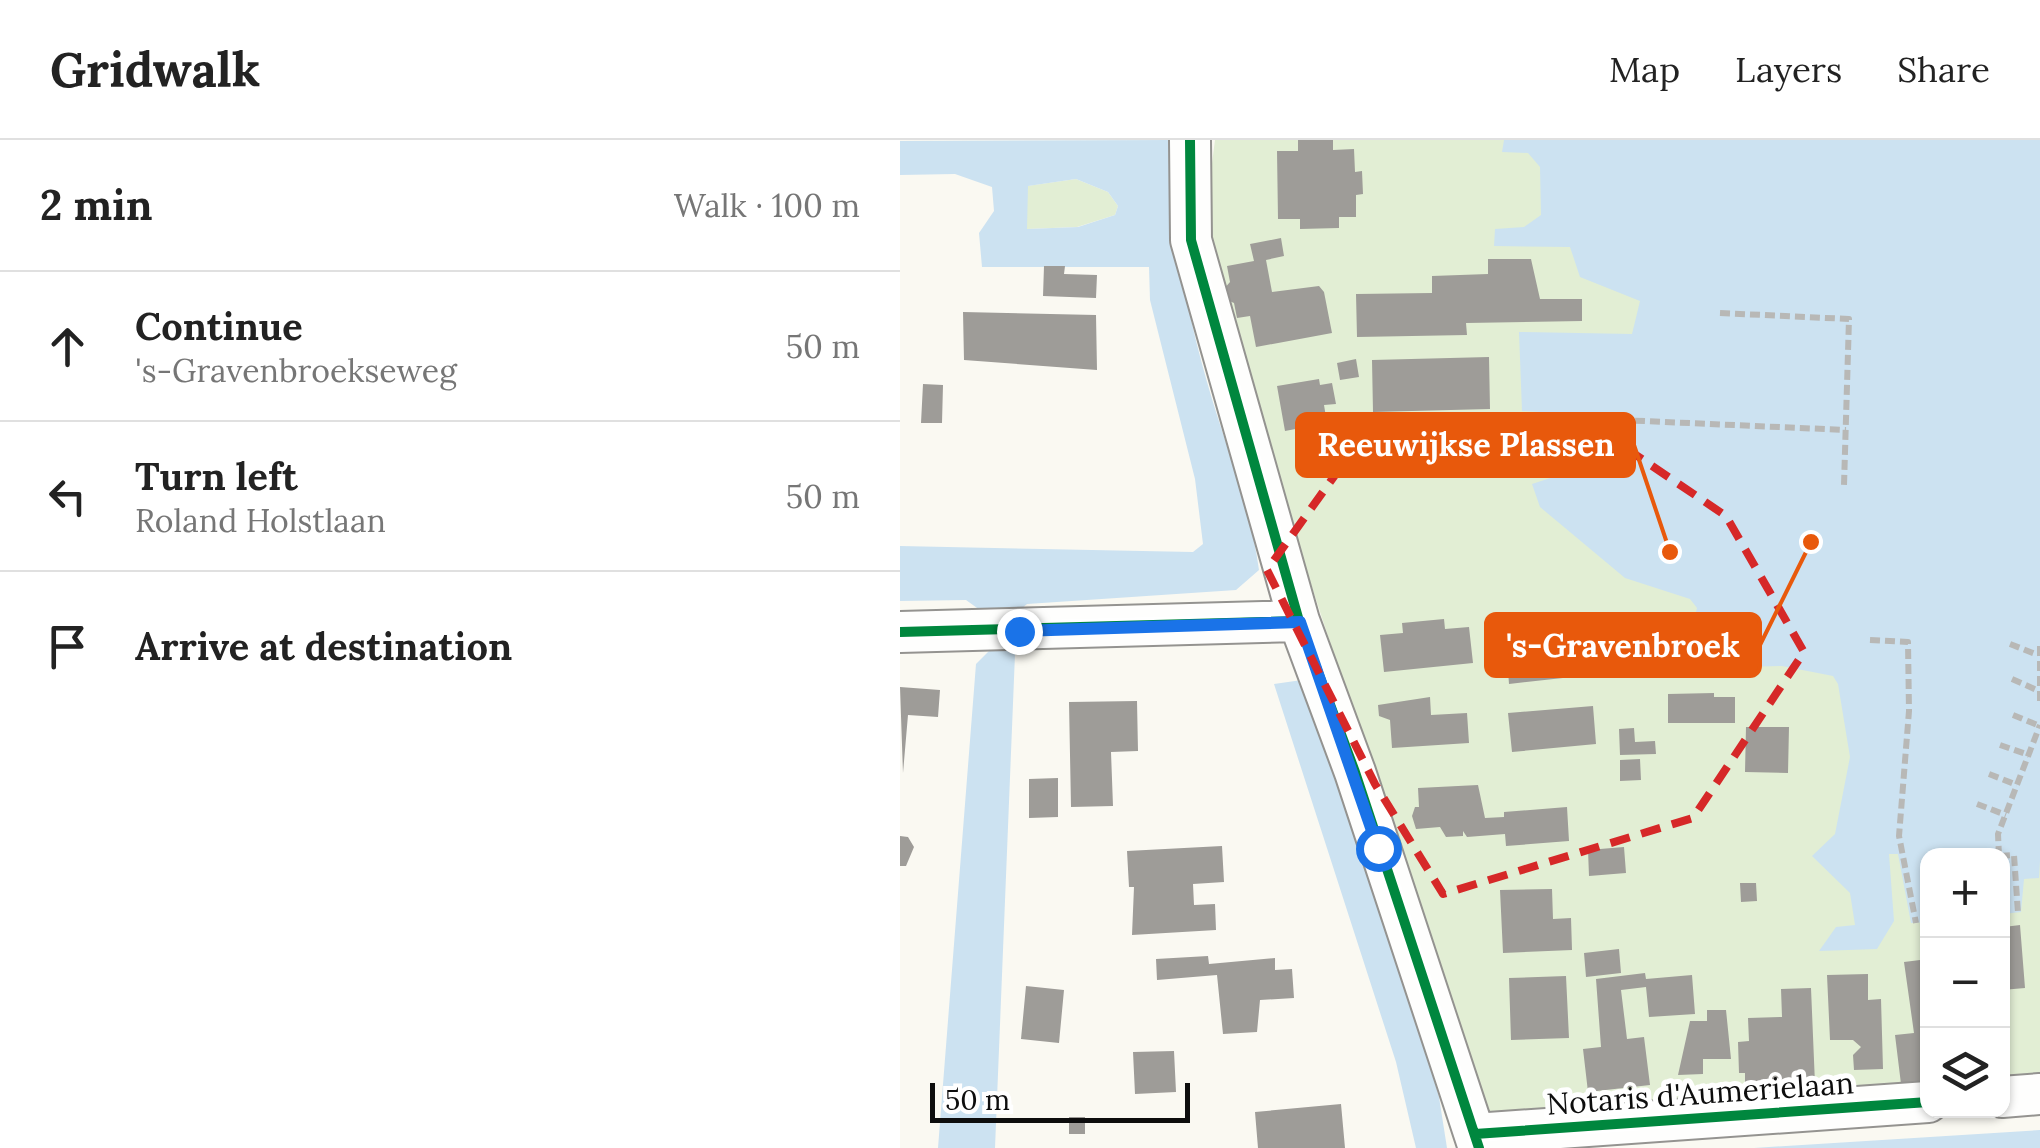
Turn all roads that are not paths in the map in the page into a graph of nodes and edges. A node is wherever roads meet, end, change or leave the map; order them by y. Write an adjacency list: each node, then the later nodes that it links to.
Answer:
1 (1190, 140): 2 (street)
2 (1300, 622): 3 (street); 7 (street)
3 (900, 632)
4 (2040, 1094): 5 (street)
5 (2010, 1096)
6 (1920, 1103): 7 (street, Notaris d'Aumerielaan)
7 (1477, 1141)

